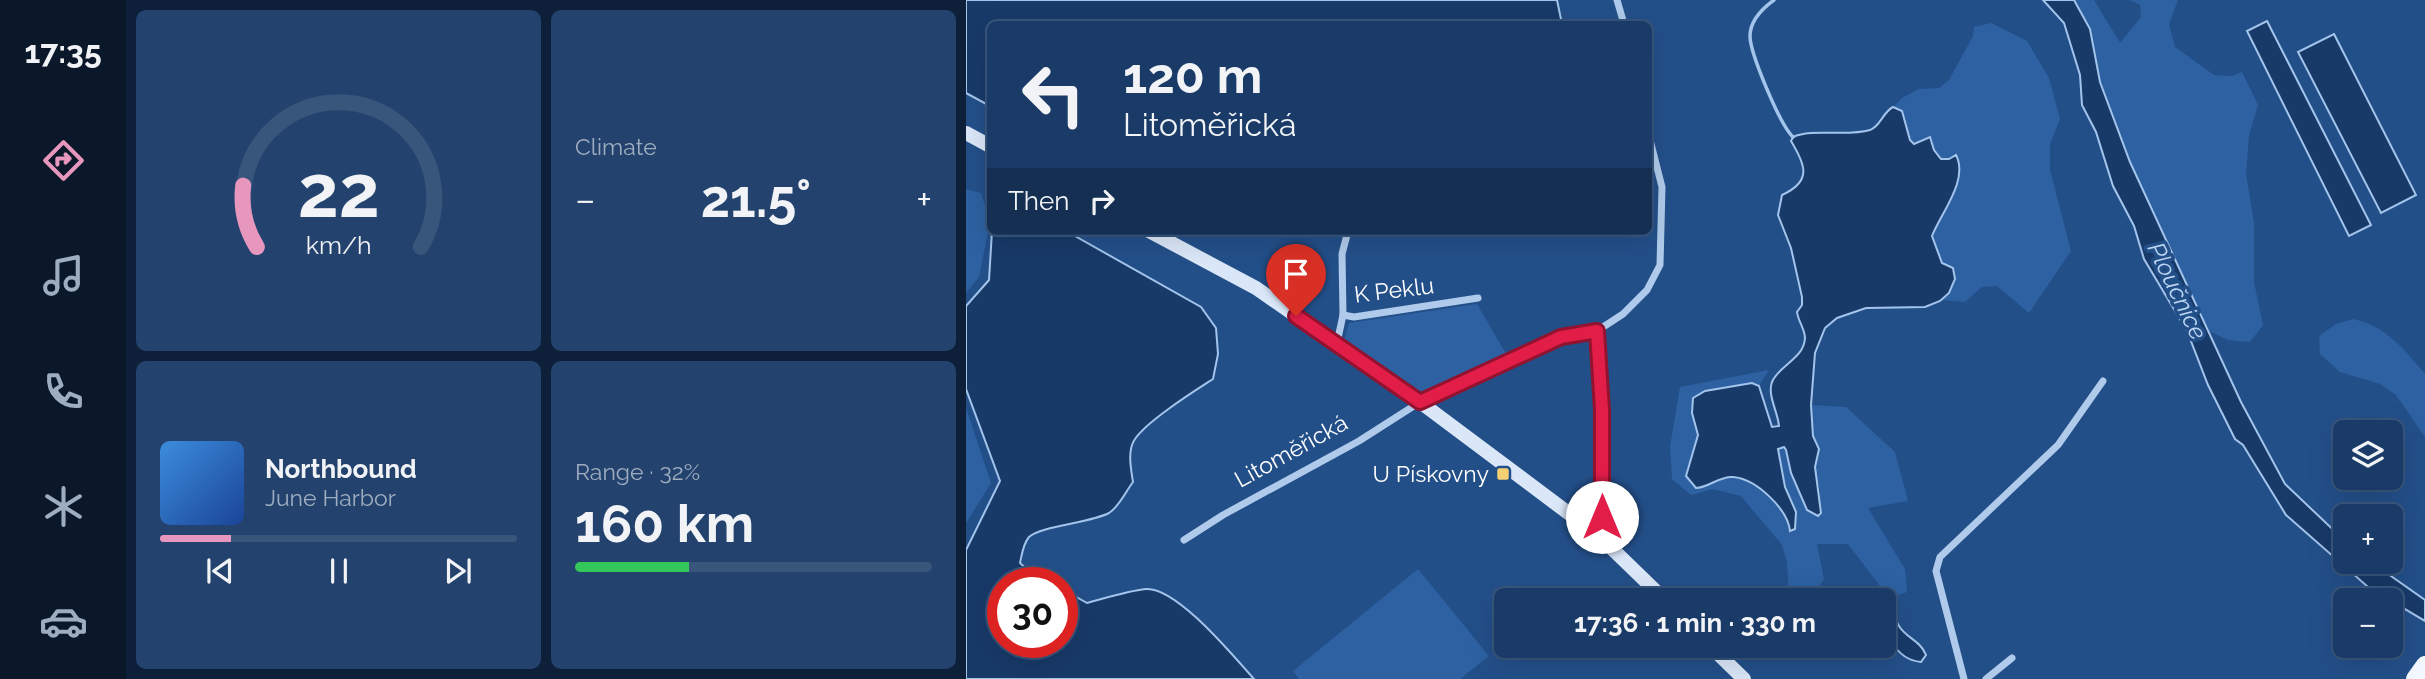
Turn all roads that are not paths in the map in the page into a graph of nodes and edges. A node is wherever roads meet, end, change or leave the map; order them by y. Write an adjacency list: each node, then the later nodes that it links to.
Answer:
1 (1617, 0): 2 (street)
2 (1623, 21)
3 (966, 133): 4 (street)
4 (987, 144)
5 (1652, 148): 10 (street)
6 (1157, 235): 11 (street)
7 (1348, 235): 9 (street)
8 (1478, 298): 9 (street, K Peklu)
9 (1343, 315): 11 (street, K Peklu)
10 (1597, 331): 13 (street, Litoměřická); 14 (street)
11 (1336, 343): 13 (street)
12 (2103, 382): 21 (street)
13 (1420, 402): 14 (street); 15 (street, Litoměřická)
14 (1599, 536): 16 (street)
15 (1184, 540)
16 (1653, 588)
17 (1722, 658): 20 (street)
18 (2012, 658): 22 (street)
19 (2425, 665): 23 (main road)
20 (1744, 679)
21 (1964, 679)
22 (1986, 679)
23 (2415, 679)

